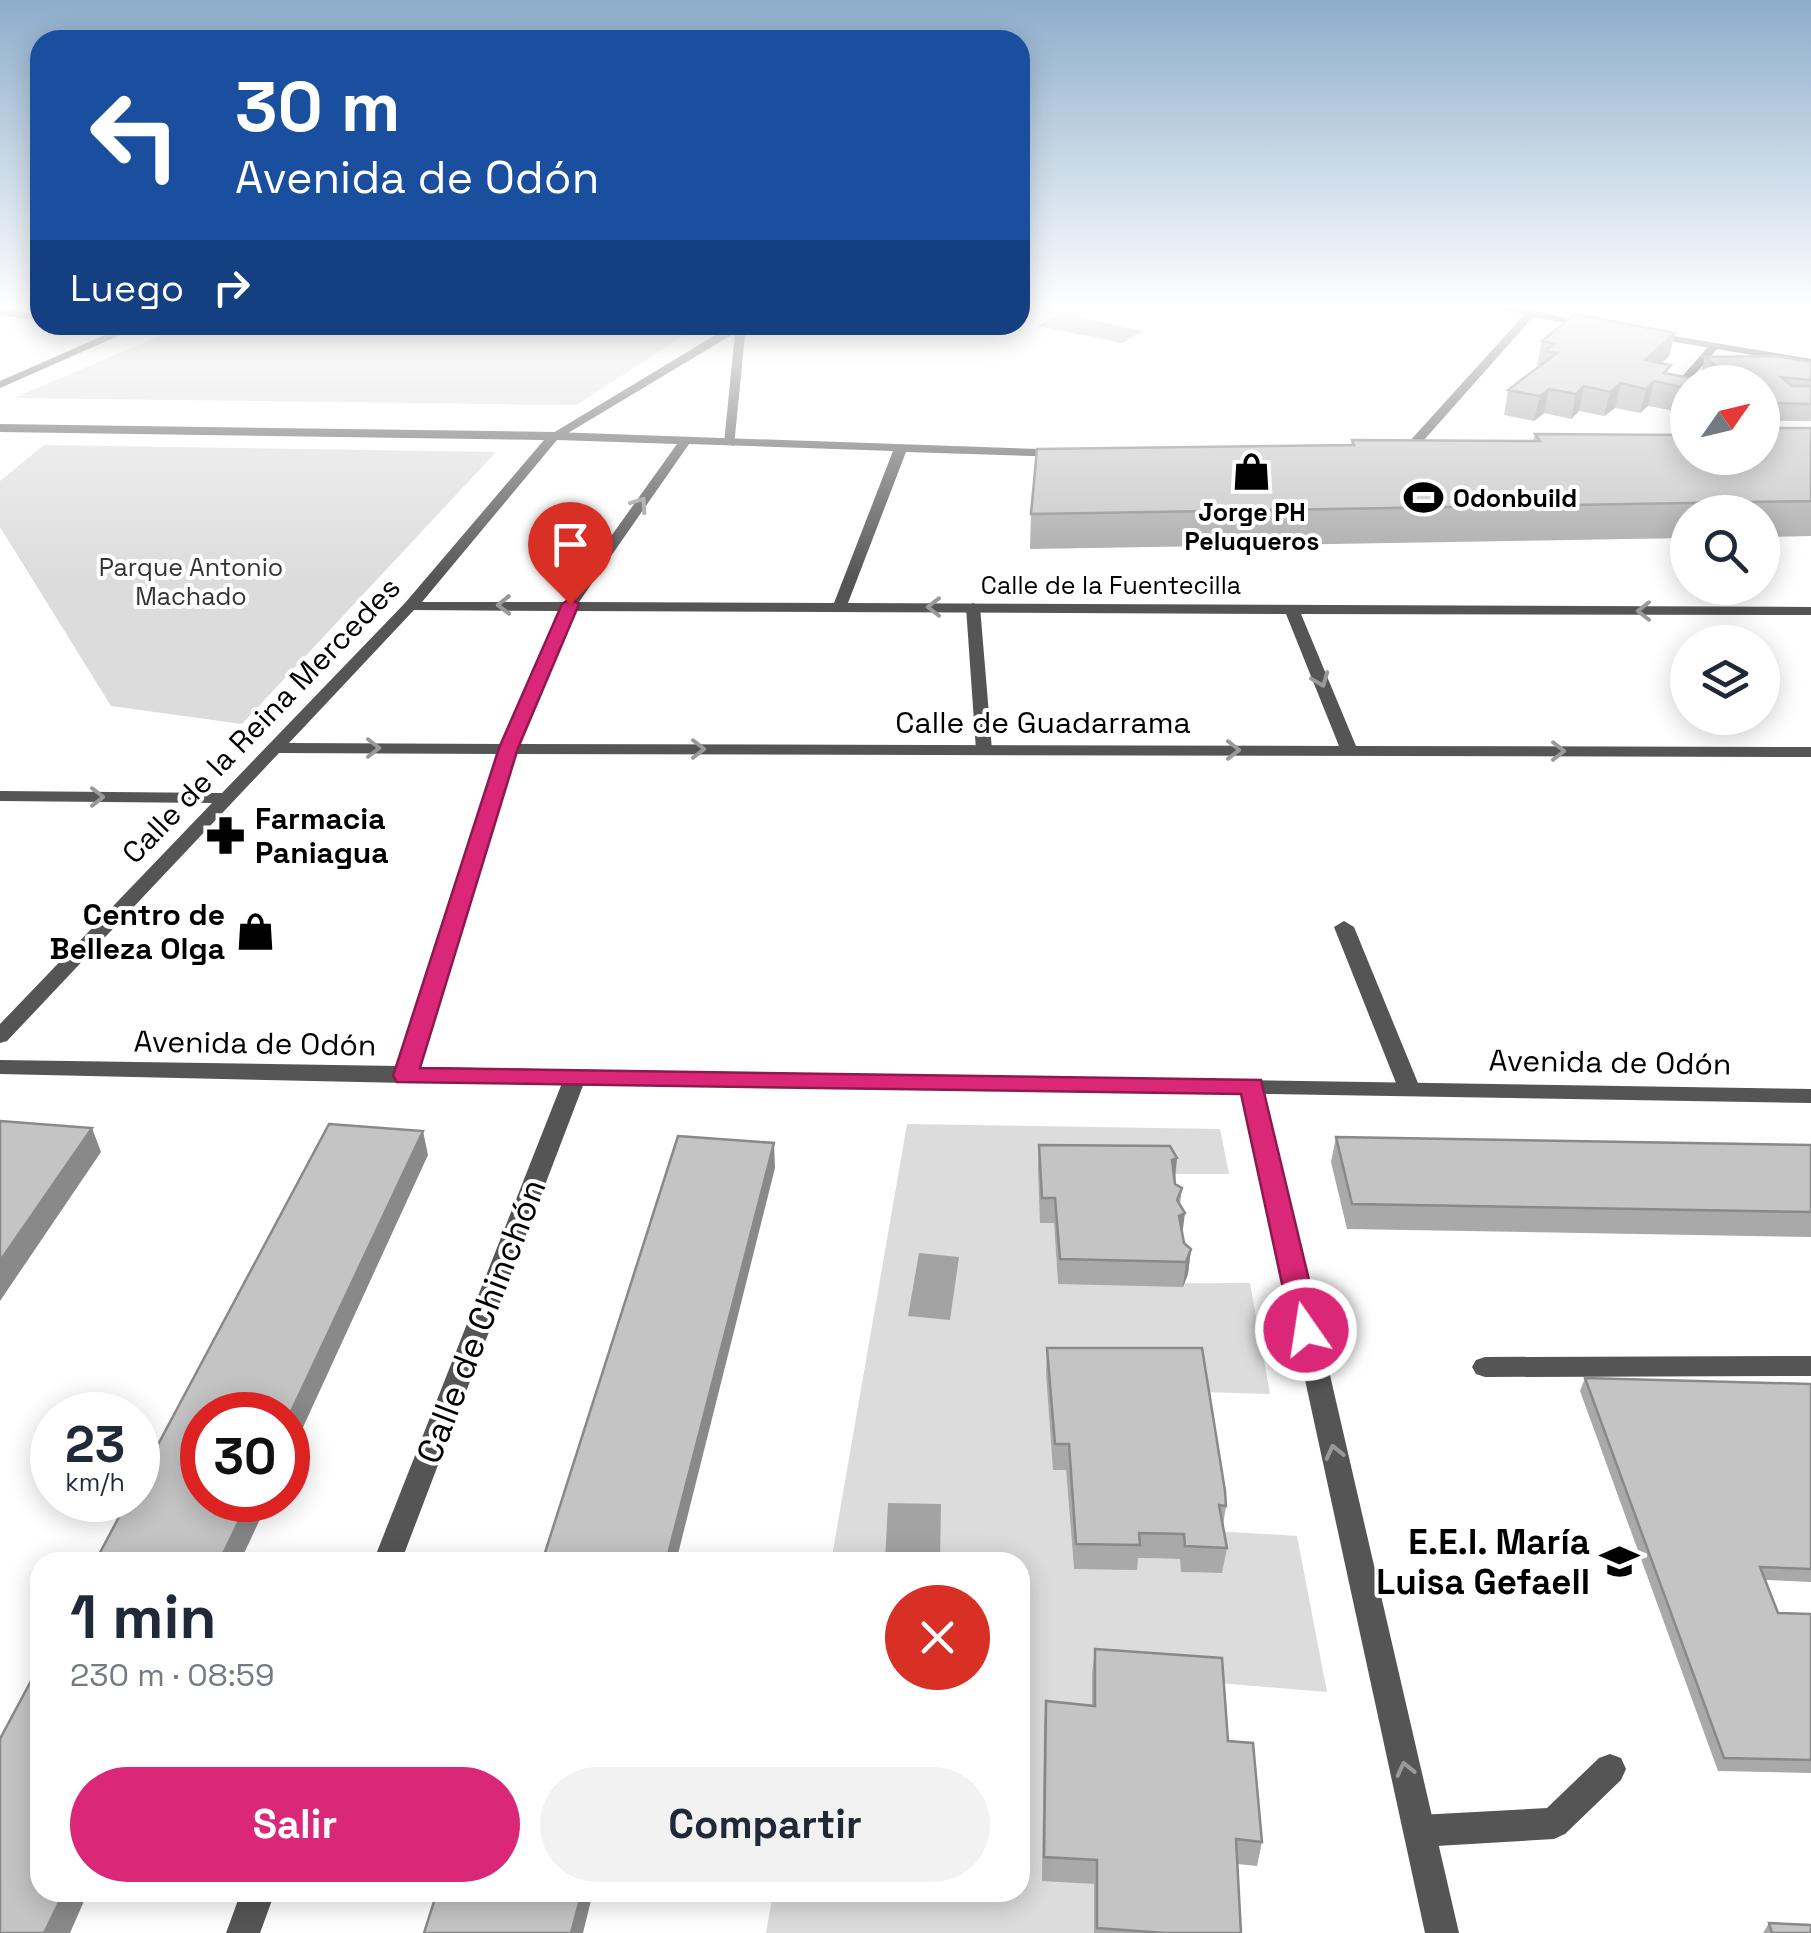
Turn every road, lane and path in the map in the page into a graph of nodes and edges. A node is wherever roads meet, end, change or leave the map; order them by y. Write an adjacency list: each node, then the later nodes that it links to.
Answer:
1 (619, 397): 5 (street)
2 (734, 397): 7 (street)
3 (1456, 397): 9 (street)
4 (0, 428): 5 (street)
5 (554, 436): 6 (street); 14 (street, Calle de la Reina Mercedes)
6 (685, 442): 7 (street); 13 (street, one-way to 6)
7 (730, 444): 11 (street)
8 (1392, 446): 9 (street)
9 (1412, 446): 10 (street)
10 (1432, 446)
11 (900, 450): 12 (street); 15 (street)
12 (1075, 453)
13 (570, 604): 14 (street, Calle de la Fuentecilla, one-way to 14); 15 (street, Calle de la Fuentecilla); 20 (street)
14 (410, 606): 19 (street, Calle de la Reina Mercedes)
15 (840, 606): 16 (street, Calle de la Fuentecilla, one-way to 15)
16 (973, 607): 17 (street, Calle de la Fuentecilla); 21 (street)
17 (1292, 609): 18 (street, Calle de la Fuentecilla, one-way to 17); 22 (street, one-way to 22)
18 (1811, 611)
19 (275, 748): 20 (street, Calle de Guadarrama, one-way to 20); 25 (street, Calle de la Reina Mercedes)
20 (509, 748): 21 (street, Calle de Guadarrama, one-way to 21); 29 (street)
21 (984, 750): 22 (street, Calle de Guadarrama, one-way to 22)
22 (1350, 750): 23 (street, Calle de Guadarrama, one-way to 23)
23 (1811, 752)
24 (0, 796): 25 (street, one-way to 25)
25 (222, 798): 27 (street, Calle de la Reina Mercedes)
26 (1344, 927): 32 (street)
27 (0, 1036)
28 (0, 1068): 29 (street, Avenida de Odón)
29 (406, 1076): 30 (street, Avenida de Odón)
30 (574, 1080): 31 (street, Avenida de Odón); 36 (street, Calle de Chinchón)
31 (1252, 1086): 32 (street, Avenida de Odón); 38 (street, one-way to 31)
32 (1409, 1088): 33 (street, Avenida de Odón)
33 (1811, 1096)
34 (1811, 1366): 35 (street)
35 (1484, 1367)
36 (391, 1552)
37 (1610, 1769): 38 (street)
38 (1419, 1831): 41 (street)
39 (254, 1902): 40 (street)
40 (242, 1933)
41 (1442, 1933)

